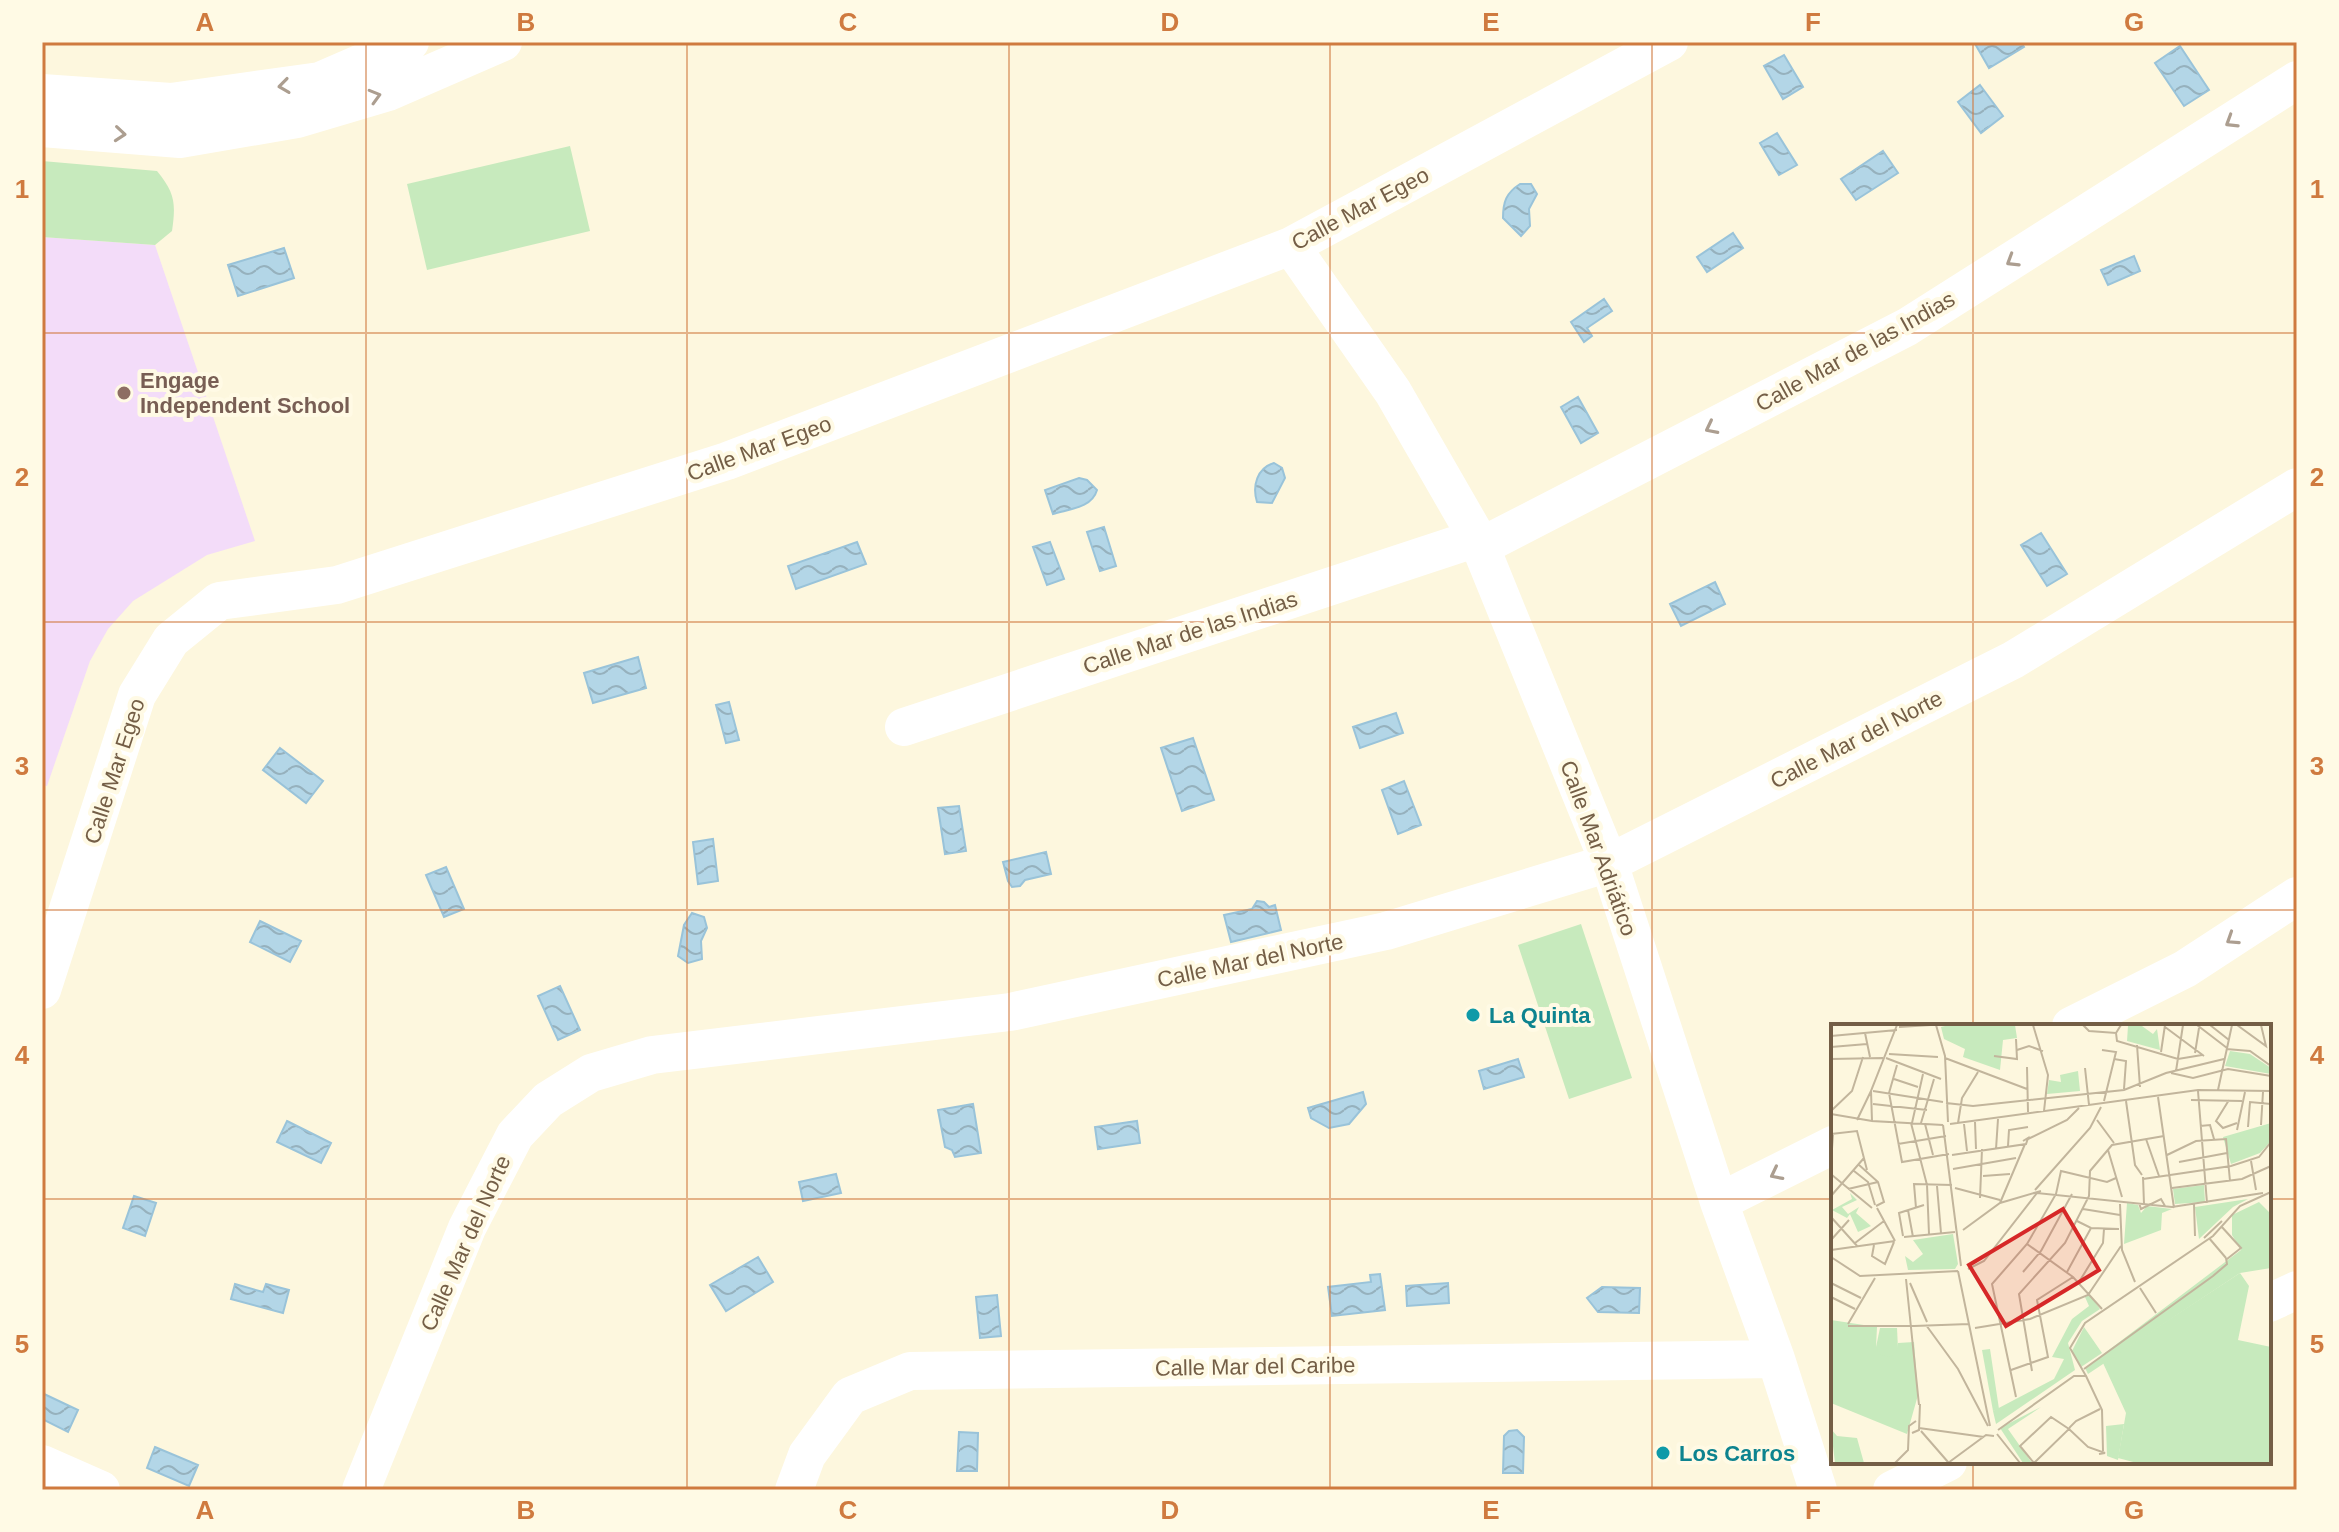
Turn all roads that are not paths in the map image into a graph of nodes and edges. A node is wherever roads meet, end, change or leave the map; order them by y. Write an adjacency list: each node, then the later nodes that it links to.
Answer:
1 (410, 42): 5 (street, one-way to 5)
2 (503, 42): 6 (street, one-way to 2)
3 (1669, 42): 7 (street, Calle Mar Egeo)
4 (2297, 80): 9 (street, Calle Mar de las Indias, one-way to 9)
5 (42, 93)
6 (42, 128)
7 (1291, 246): 9 (street, Calle Mar Adriático); 13 (street, Calle Mar Egeo)
8 (2297, 487): 11 (street, Calle Mar del Norte)
9 (1478, 543): 10 (street, Calle Mar de las Indias); 11 (street, Calle Mar Adriático)
10 (904, 727)
11 (1609, 863): 16 (street, Calle Mar Adriático); 23 (street, Calle Mar del Norte)
12 (2297, 896): 14 (street, one-way to 14)
13 (42, 990)
14 (2075, 1024)
15 (1831, 1146): 16 (street, one-way to 16)
16 (1719, 1202): 19 (street, Calle Mar Adriático)
17 (2297, 1290): 18 (street)
18 (2271, 1302)
19 (1776, 1359): 24 (street, Calle Mar del Caribe); 25 (street, Calle Mar Adriático)
20 (42, 1464): 22 (street)
21 (1944, 1464): 26 (street)
22 (101, 1490)
23 (361, 1490)
24 (794, 1490)
25 (1818, 1490)
26 (1892, 1490)

